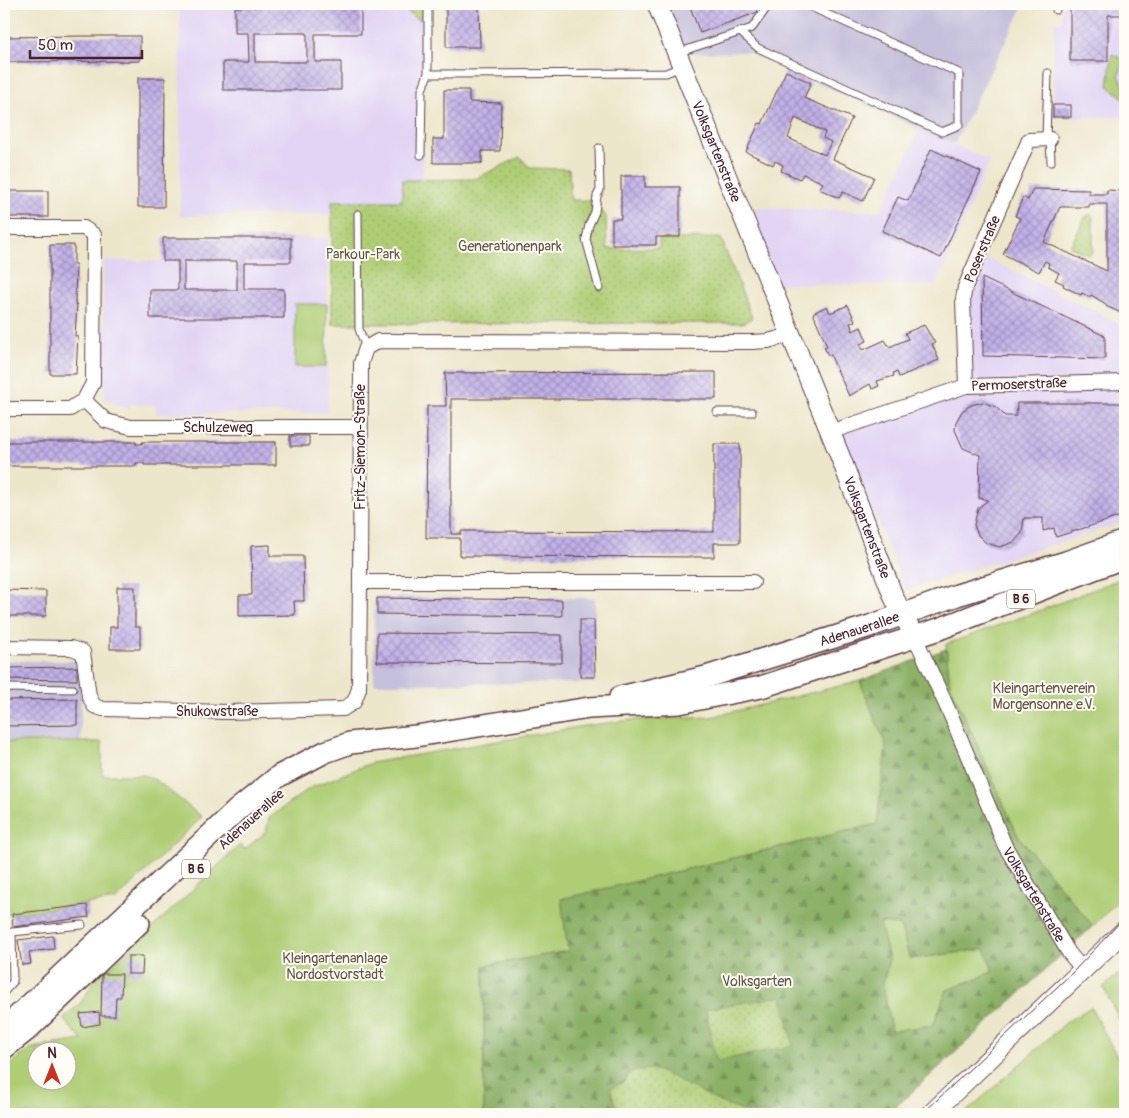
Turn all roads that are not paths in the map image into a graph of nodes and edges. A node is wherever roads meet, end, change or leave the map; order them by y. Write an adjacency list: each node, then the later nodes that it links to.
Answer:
1 (428, 4): 7 (lane)
2 (657, 4): 6 (main road, Volksgartenstraße)
3 (773, 4): 5 (lane)
4 (804, 4): 5 (lane)
5 (740, 32): 6 (lane)
6 (680, 60): 7 (lane); 16 (main road, Volksgartenstraße)
7 (428, 74): 11 (lane)
8 (1048, 74): 9 (lane)
9 (1048, 140): 12 (lane); 19 (street, Poserstraße)
10 (599, 148): 15 (lane)
11 (421, 155)
12 (1051, 162)
13 (358, 214): 17 (lane)
14 (4, 228): 20 (street)
15 (599, 288)
16 (791, 335): 17 (street); 25 (main road, Volksgartenstraße)
17 (366, 348): 24 (street, Fritz-Siemon-Straße)
18 (1125, 382): 19 (street, Permoserstraße)
19 (966, 386): 25 (street, Permoserstraße)
20 (84, 400): 21 (street); 24 (street, Schulzeweg)
21 (4, 409)
22 (717, 412): 23 (lane)
23 (752, 412)
24 (360, 427): 28 (street, Fritz-Siemon-Straße)
25 (830, 432): 30 (main road, Volksgartenstraße)
26 (1125, 541): 30 (main road, Adenauerallee / B 6)
27 (1125, 557): 31 (main road, Adenauerallee / B 6)
28 (360, 582): 29 (street); 32 (street, Shukowstraße)
29 (753, 582)
30 (902, 614): 31 (main road, Volksgartenstraße); 35 (main road, Adenauerallee / B 6)
31 (915, 637): 35 (main road, Adenauerallee / B 6); 39 (street, Volksgartenstraße)
32 (4, 648)
33 (4, 688): 34 (lane)
34 (73, 689)
35 (589, 708): 36 (main road, Adenauerallee / B 6)
36 (416, 736): 41 (main road, Adenauerallee / B 6); 42 (main road, Adenauerallee / B 6)
37 (82, 925): 40 (lane)
38 (1125, 930): 39 (main road)
39 (1084, 971): 43 (main road)
40 (4, 992)
41 (4, 1029)
42 (4, 1048)
43 (931, 1114)

